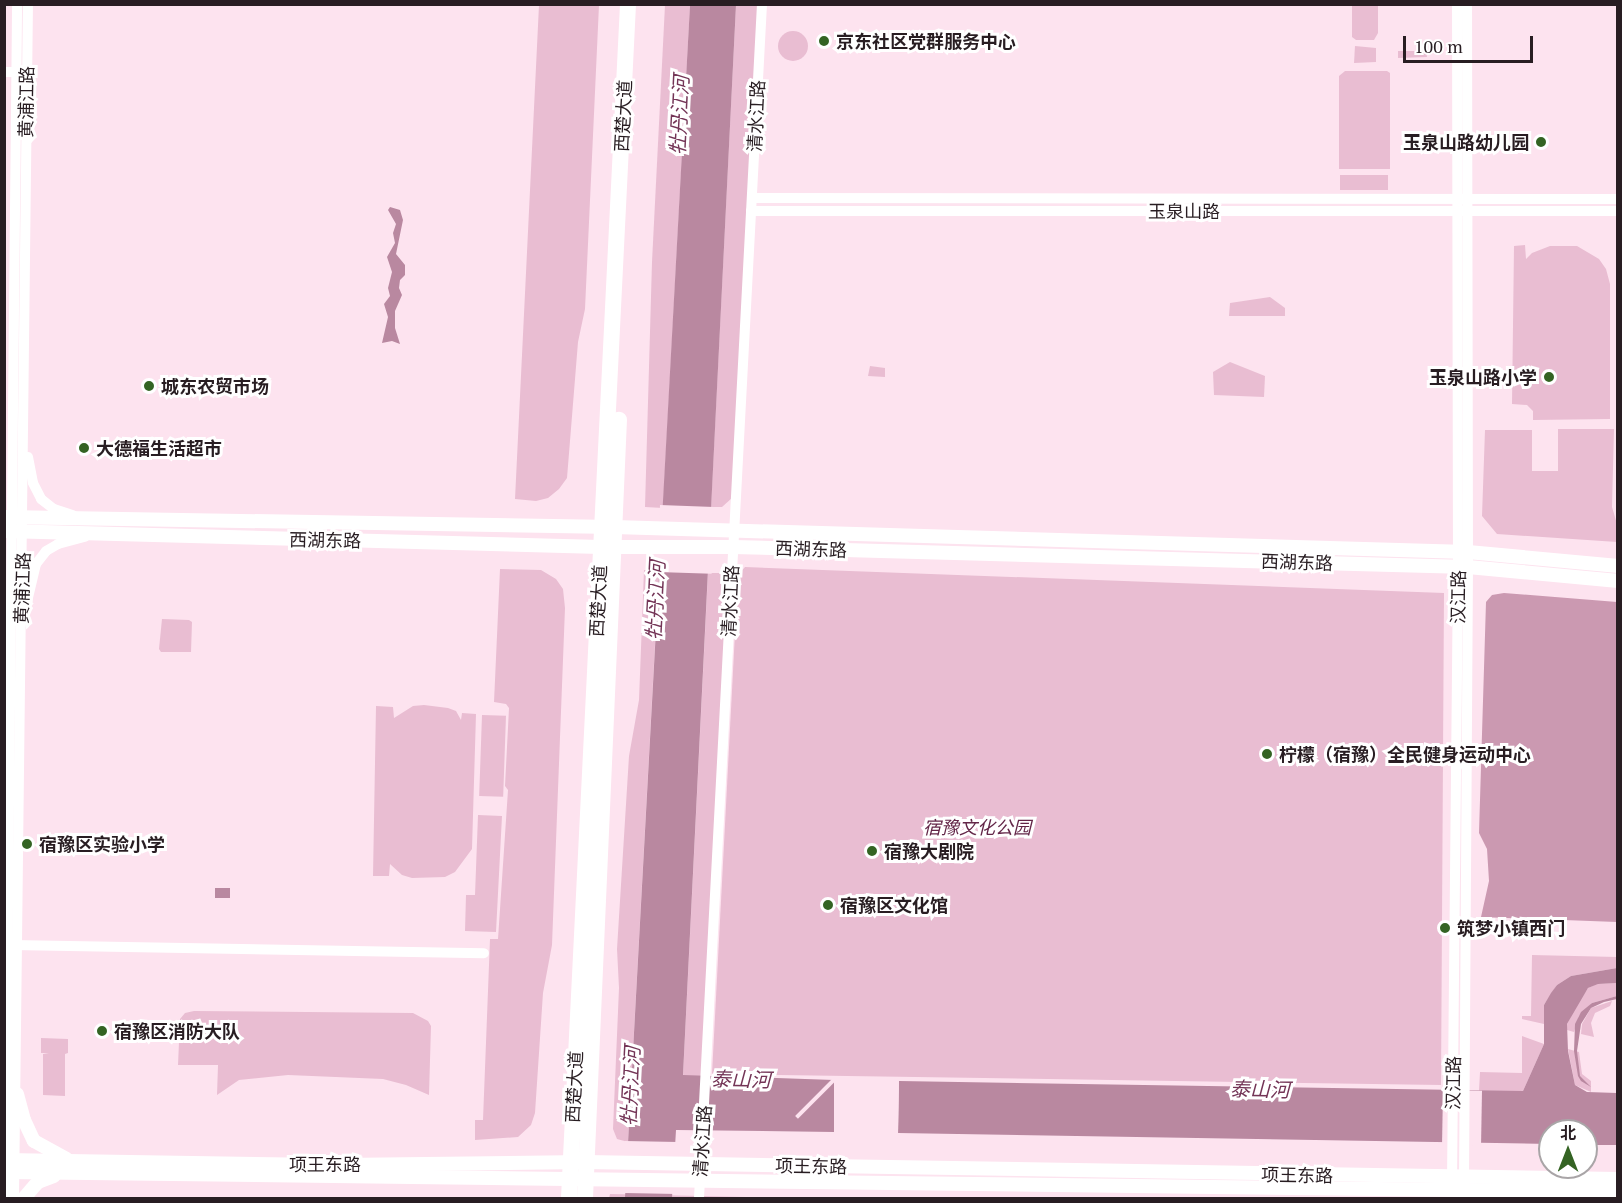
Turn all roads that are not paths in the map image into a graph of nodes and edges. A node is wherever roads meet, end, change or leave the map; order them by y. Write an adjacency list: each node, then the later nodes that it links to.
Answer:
1 (17, 4): 8 (street, 黄浦江路)
2 (28, 4): 8 (street, 黄浦江路)
3 (628, 4): 20 (highway, 西楚大道)
4 (640, 4): 20 (highway, 西楚大道)
5 (762, 4): 10 (street, 清水江路)
6 (1457, 4): 11 (street, 汉江路)
7 (1467, 4): 11 (street, 汉江路)
8 (16, 72): 9 (street, 黄浦江路)
9 (16, 86): 16 (street, 黄浦江路)
10 (752, 198): 11 (street, 玉泉山路); 13 (street, 清水江路)
11 (1462, 199): 12 (street, 玉泉山路); 14 (street, 汉江路)
12 (1617, 199)
13 (751, 211): 14 (street, 玉泉山路); 21 (street, 清水江路)
14 (1462, 211): 15 (street, 玉泉山路); 26 (street, 汉江路)
15 (1617, 211)
16 (18, 434): 17 (street); 18 (street, 黄浦江路); 19 (street)
17 (4, 476)
18 (13, 517): 19 (main road, 西湖东路); 22 (street, 黄浦江路)
19 (118, 519): 20 (main road, 西湖东路)
20 (608, 527): 21 (main road, 西湖东路); 24 (highway, 西楚大道)
21 (728, 530): 25 (street, 清水江路); 26 (main road, 西湖东路)
22 (13, 532): 23 (main road, 西湖东路); 31 (street, 黄浦江路)
23 (119, 535): 24 (main road, 西湖东路); 31 (street)
24 (606, 547): 25 (main road, 西湖东路); 39 (highway, 西楚大道)
25 (727, 547): 28 (main road, 西湖东路); 36 (street, 清水江路)
26 (1463, 552): 27 (main road, 西湖东路); 28 (street, 汉江路)
27 (1617, 566)
28 (1463, 567): 30 (main road, 西湖东路); 42 (street, 汉江路); 42 (street, 汉江路)
29 (4, 568): 31 (street)
30 (1617, 581)
31 (16, 637): 32 (street, 黄浦江路)
32 (12, 945): 33 (street); 34 (street, 黄浦江路)
33 (484, 953)
34 (12, 1094): 35 (main road); 37 (street, 黄浦江路); 38 (main road)
35 (4, 1120)
36 (701, 1164): 39 (main road, 项王东路); 41 (street, 清水江路); 42 (main road, 项王东路)
37 (8, 1166): 38 (main road, 项王东路); 44 (street, 黄浦江路); 45 (street)
38 (70, 1167): 39 (main road, 项王东路); 46 (main road)
39 (578, 1171): 41 (main road, 项王东路); 47 (highway, 西楚大道); 48 (highway, 西楚大道)
40 (1617, 1179): 42 (main road, 项王东路)
41 (700, 1181): 42 (main road, 项王东路); 49 (street, 清水江路)
42 (1458, 1184): 43 (main road, 项王东路)
43 (1617, 1192)
44 (5, 1198)
45 (14, 1198)
46 (24, 1198)
47 (568, 1198)
48 (585, 1198)
49 (699, 1198)

